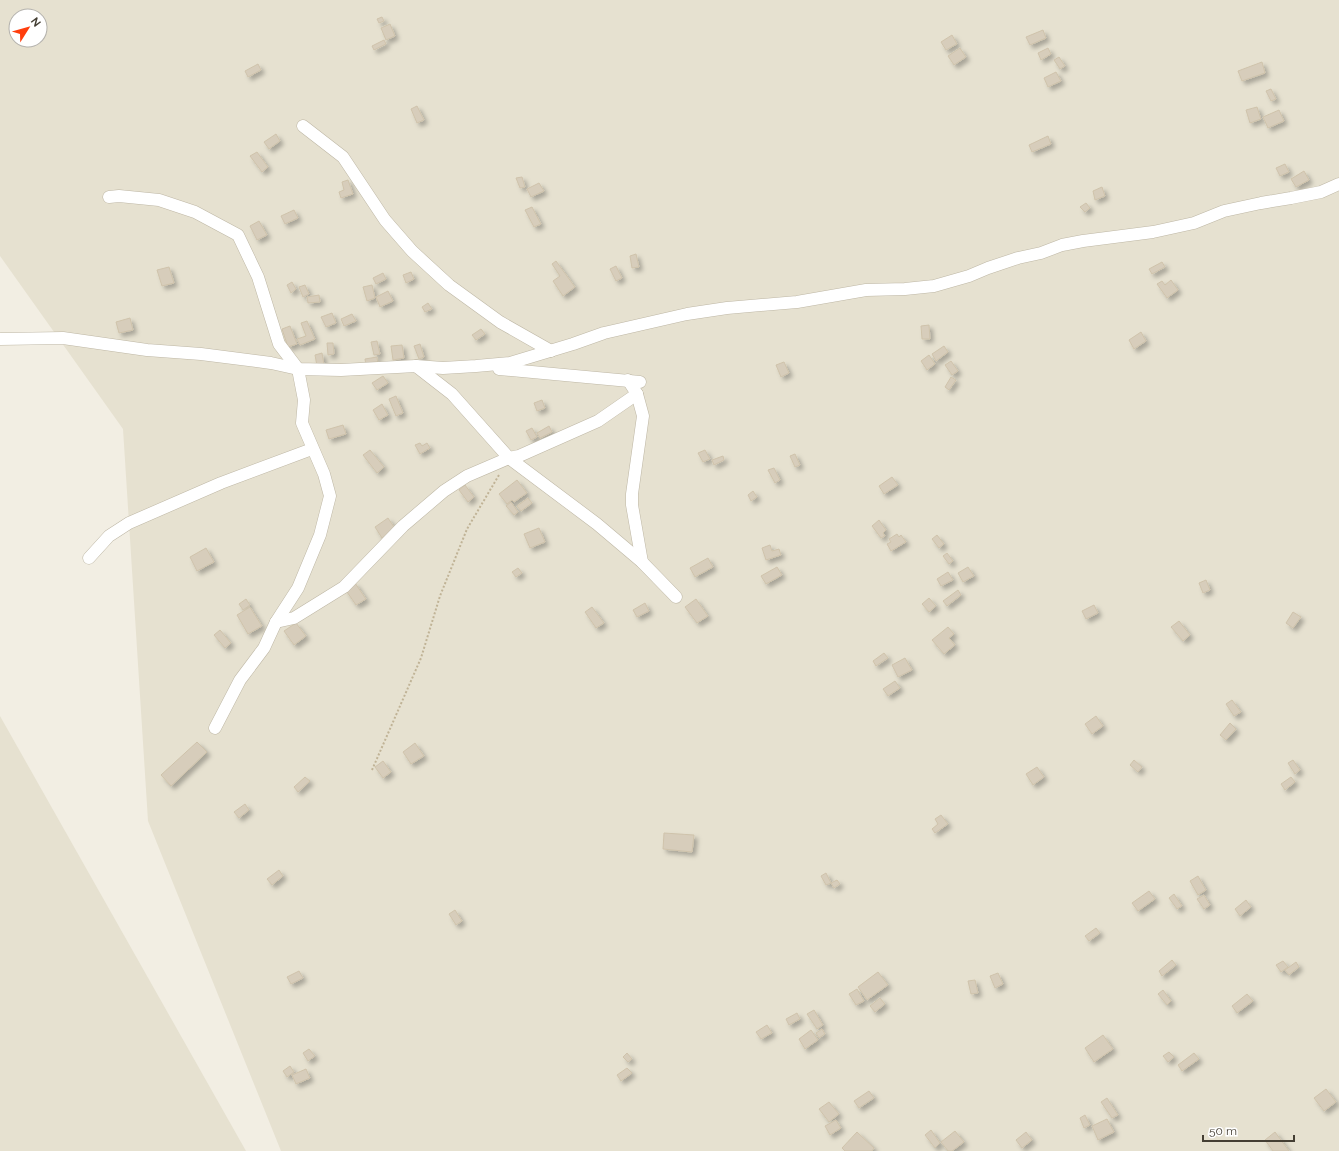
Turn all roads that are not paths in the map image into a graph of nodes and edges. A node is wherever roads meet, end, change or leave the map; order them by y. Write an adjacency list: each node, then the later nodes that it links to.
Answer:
1 (303, 126): 5 (street)
2 (1339, 184): 5 (street)
3 (109, 197): 8 (street)
4 (0, 339): 8 (street)
5 (551, 351): 7 (street)
6 (416, 366): 7 (street); 8 (street); 11 (street)
7 (476, 366): 9 (street)
8 (298, 370): 10 (street)
9 (637, 394): 11 (street); 13 (street)
10 (312, 449): 12 (street); 15 (street)
11 (509, 458): 13 (street); 15 (street)
12 (89, 558)
13 (642, 562): 14 (street)
14 (676, 597)
15 (276, 622): 16 (street)
16 (215, 728)

